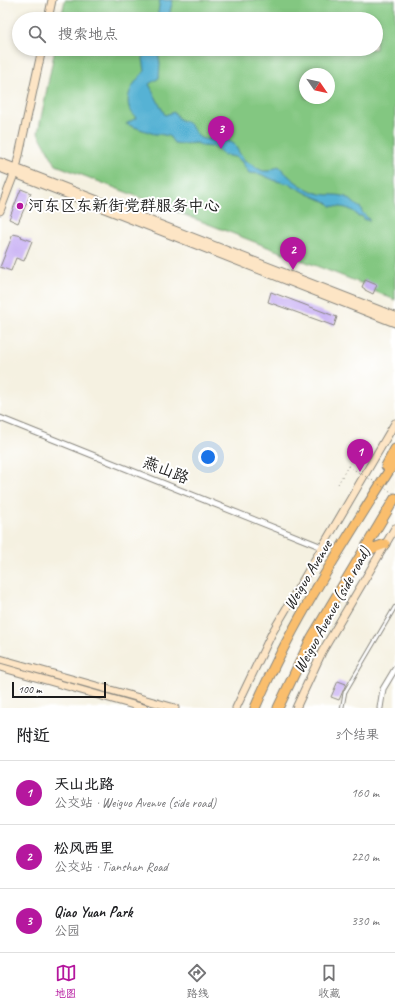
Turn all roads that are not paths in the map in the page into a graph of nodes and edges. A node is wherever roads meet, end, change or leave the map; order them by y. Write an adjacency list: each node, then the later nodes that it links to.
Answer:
1 (48, 0): 3 (street)
2 (52, 0): 4 (street)
3 (45, 12)
4 (49, 12)
5 (37, 56): 9 (street)
6 (40, 56): 9 (street)
7 (0, 162): 9 (street)
8 (0, 168): 9 (street)
9 (14, 171): 10 (street); 11 (street); 12 (street); 13 (street)
10 (0, 202)
11 (0, 211)
12 (395, 316)
13 (395, 323)
14 (0, 418): 23 (street, 燕山路)
15 (395, 423): 23 (street)
16 (395, 449): 21 (highway)
17 (395, 461): 21 (highway, Weiguo Avenue)
18 (395, 498): 24 (highway)
19 (395, 505): 24 (highway)
20 (395, 528): 22 (street, Weiguo Avenue (side road))
21 (347, 539): 29 (highway, Weiguo Avenue)
22 (385, 544): 24 (highway); 34 (street, Weiguo Avenue (side road))
23 (322, 547): 32 (street)
24 (363, 552): 33 (highway)
25 (395, 607): 35 (lane)
26 (0, 659): 31 (street)
27 (0, 667): 30 (street)
28 (395, 669): 36 (street)
29 (255, 706)
30 (144, 708)
31 (175, 708)
32 (237, 708)
33 (278, 708)
34 (296, 708)
35 (342, 708)
36 (380, 708)

